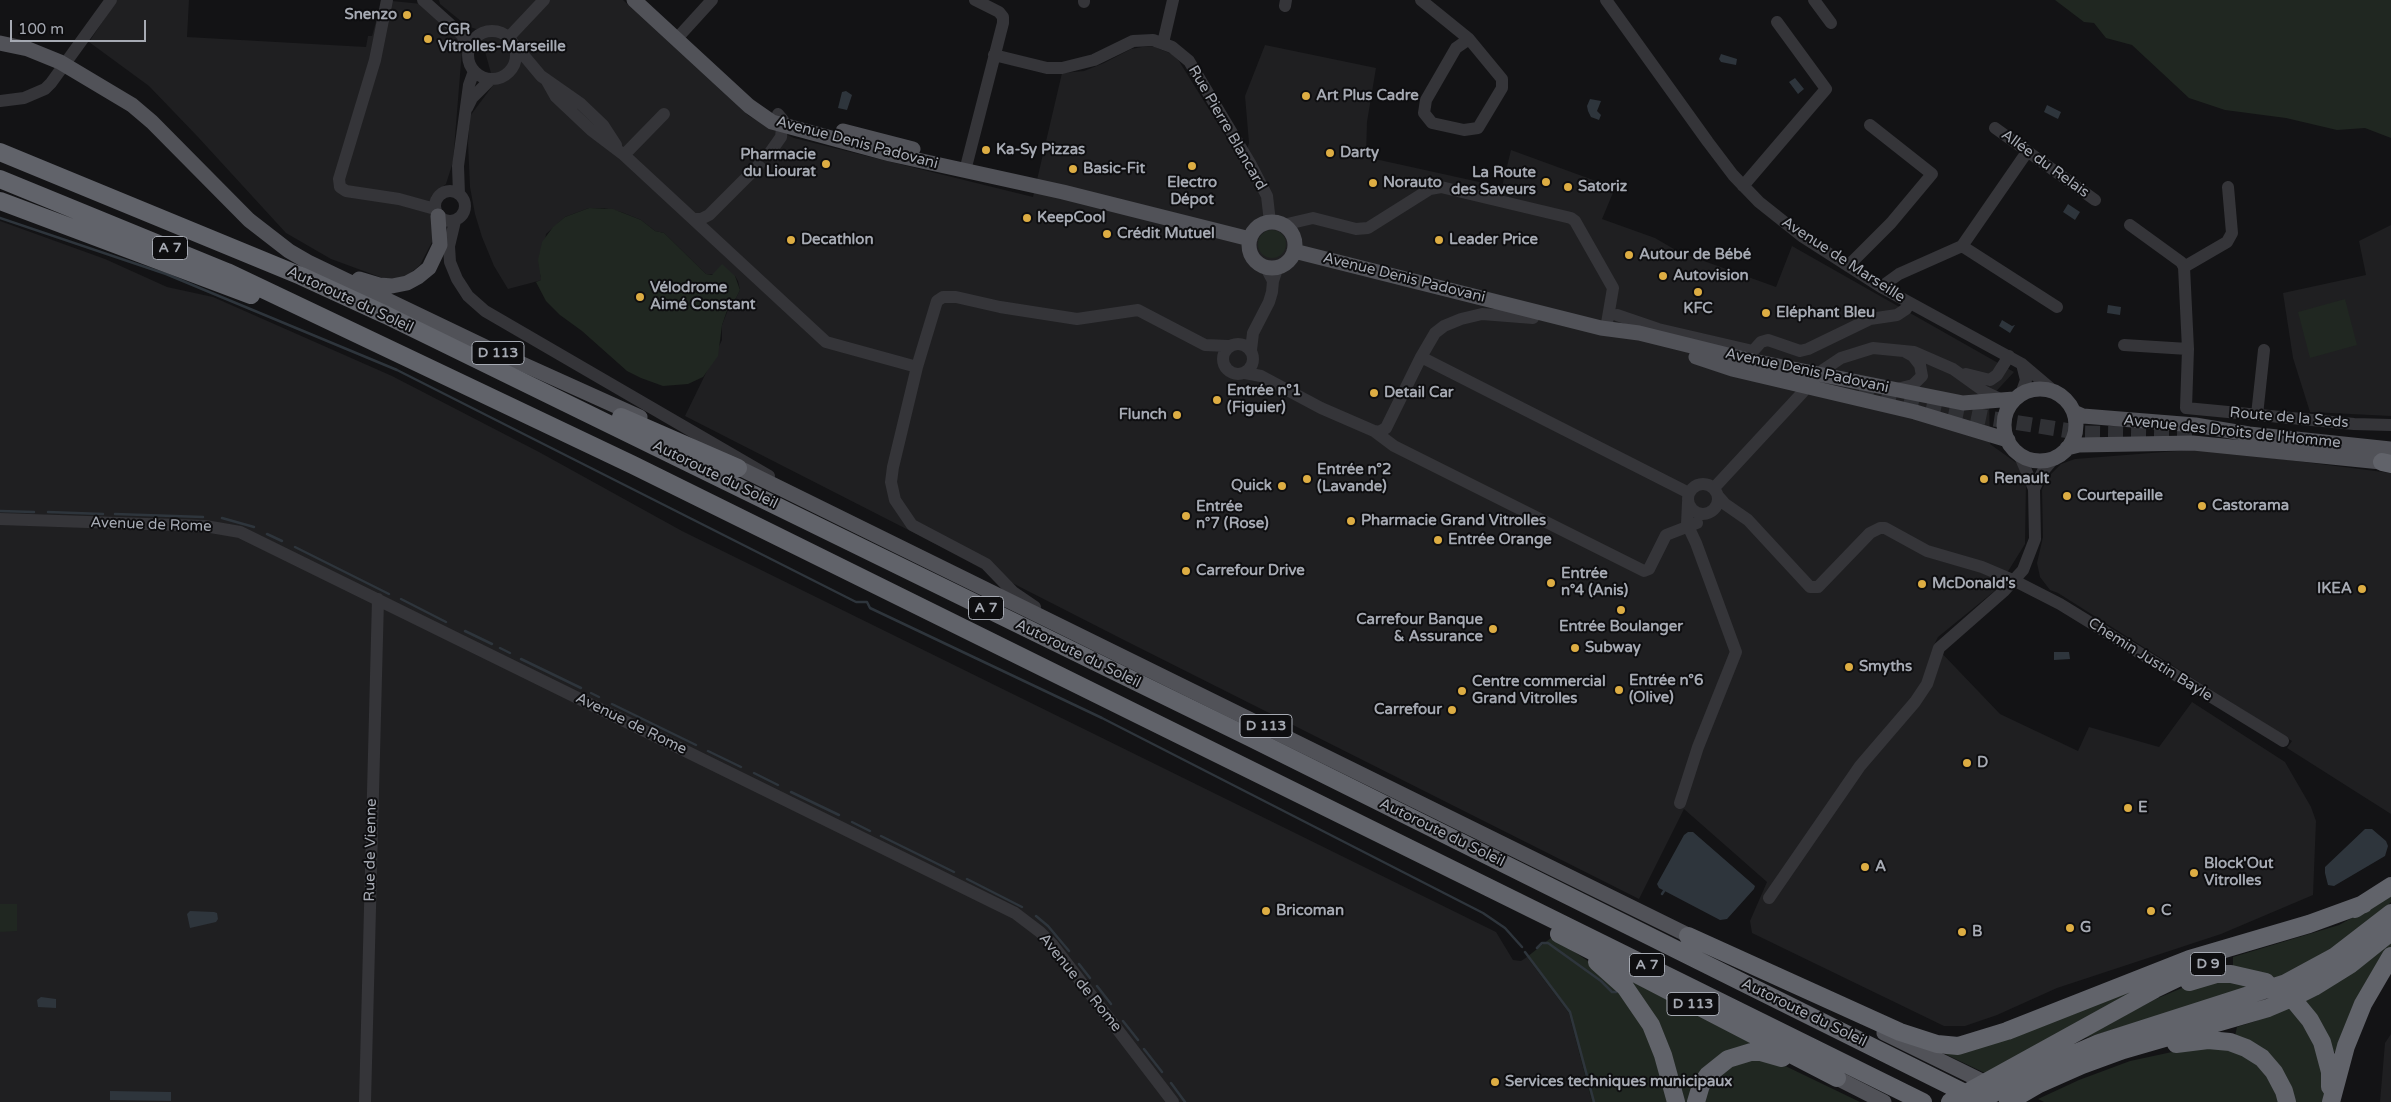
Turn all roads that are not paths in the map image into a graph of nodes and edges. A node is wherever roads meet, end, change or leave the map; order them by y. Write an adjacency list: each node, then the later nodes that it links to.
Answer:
1 (110, 0): 28 (street)
2 (387, 0): 46 (street)
3 (423, 0): 22 (street)
4 (544, 0): 19 (street)
5 (634, 0): 31 (main road, Avenue Denis Padovani)
6 (644, 0): 16 (main road, Avenue Denis Padovani)
7 (712, 0): 16 (street)
8 (975, 0): 23 (street)
9 (1173, 0): 21 (street)
10 (1422, 0): 18 (street)
11 (1606, 0): 41 (street, Avenue de Marseille)
12 (1814, 0): 15 (street)
13 (436, 1): 17 (street)
14 (1777, 22): 41 (street)
15 (1831, 23)
16 (681, 34): 31 (main road, Avenue Denis Padovani)
17 (478, 35): 19 (street); 22 (street)
18 (1469, 39): 18 (street)
19 (512, 41): 25 (street); 26 (street)
20 (0, 43): 51 (main road, D 113)
21 (1163, 43): 23 (street, Rue Pierre Blancard); 50 (street, Rue Pierre Blancard)
22 (469, 49): 24 (street)
23 (994, 55): 38 (street)
24 (474, 71): 27 (street); 30 (street)
25 (511, 72): 26 (street); 27 (street)
26 (544, 78): 37 (street)
27 (490, 80): 30 (street)
28 (0, 101)
29 (664, 114): 37 (street)
30 (464, 115): 46 (street)
31 (781, 120): 35 (street); 38 (main road, Avenue Denis Padovani); 43 (main road, Avenue Denis Padovani)
32 (1870, 125): 56 (street)
33 (1995, 128): 36 (street, Allée du Relais)
34 (0, 152): 62 (highway, Autoroute du Soleil / A 7)
35 (771, 152)
36 (2027, 152): 44 (street, Allée du Relais); 53 (street)
37 (624, 155): 47 (street)
38 (967, 163): 43 (main road, Avenue Denis Padovani)
39 (754, 170): 47 (street)
40 (0, 179): 64 (highway, Autoroute du Soleil / A 7)
41 (1743, 186): 56 (street, Avenue de Marseille)
42 (2228, 187): 57 (street)
43 (1063, 192): 52 (main road, Avenue Denis Padovani)
44 (2094, 200)
45 (0, 201): 64 (highway)
46 (443, 202): 48 (street); 48 (street); 51 (main road)
47 (694, 219): 81 (street)
48 (455, 220): 108 (street)
49 (2130, 225): 57 (street)
50 (1286, 226): 52 (main road); 54 (main road); 61 (street)
51 (262, 231): 101 (main road, D 113)
52 (1250, 240): 55 (main road)
53 (1962, 246): 58 (street); 60 (street)
54 (1294, 251): 55 (main road); 65 (main road, Avenue Denis Padovani)
55 (1272, 266): 66 (street)
56 (1848, 266): 58 (street, Avenue de Marseille)
57 (2184, 267): 72 (street)
58 (1881, 287): 59 (street, Avenue de Marseille)
59 (1910, 303): 76 (street, Avenue de Marseille); 78 (street)
60 (2057, 307)
61 (1614, 310): 65 (street); 68 (street); 78 (street)
62 (386, 315): 101 (highway); 138 (highway, Autoroute du Soleil / A 7)
63 (1533, 318): 67 (street); 68 (main road, Avenue Denis Padovani)
64 (336, 324): 115 (highway, Autoroute du Soleil / A 7)
65 (1601, 328): 68 (main road, Avenue Denis Padovani)
66 (1252, 333): 70 (street); 75 (street)
67 (1435, 333): 77 (street); 82 (street)
68 (1634, 337): 78 (main road, Avenue Denis Padovani); 79 (main road, Avenue Denis Padovani)
69 (1205, 345): 70 (street); 81 (street); 85 (street)
70 (1232, 345): 75 (street); 85 (street)
71 (2124, 345): 72 (street)
72 (2188, 349): 92 (street, Route de la Seds)
73 (2264, 350): 92 (street)
74 (1904, 351): 83 (street); 84 (street); 88 (street)
75 (1252, 356): 86 (street); 87 (street)
76 (2008, 356): 80 (street, Avenue de Marseille); 83 (street)
77 (1421, 357): 82 (street); 95 (street)
78 (1754, 357): 79 (main road); 88 (main road, Avenue Denis Padovani)
79 (1709, 360): 96 (main road, Avenue Denis Padovani)
80 (2022, 364): 90 (street, Avenue de Marseille); 91 (street)
81 (917, 366): 112 (street)
82 (1443, 368): 104 (street)
83 (1953, 369): 91 (street)
84 (1823, 370)
85 (1229, 372): 86 (street)
86 (1245, 373): 87 (street)
87 (1261, 376): 95 (street)
88 (1893, 389): 91 (main road, Avenue Denis Padovani)
89 (1803, 392): 103 (street)
90 (2054, 392): 91 (main road); 93 (main road)
91 (2011, 401): 96 (main road)
92 (2257, 415): 94 (street, Route de la Seds)
93 (2075, 416): 97 (main road, Avenue des Droits de l'Homme); 98 (main road)
94 (2391, 425)
95 (1374, 431): 109 (street)
96 (2006, 435): 99 (main road)
97 (2308, 447): 97 (main road); 98 (main road, Avenue des Droits de l'Homme); 100 (main road, Avenue des Droits de l'Homme)
98 (2065, 448): 99 (main road); 102 (street)
99 (2019, 454): 102 (street)
100 (2389, 460)
101 (738, 468): 108 (main road, D 113)
102 (2034, 489): 110 (street)
103 (1716, 492): 104 (street); 105 (street); 106 (street)
104 (1689, 497): 106 (street); 109 (street)
105 (1734, 511): 106 (street); 110 (street, Chemin Justin Bayle)
106 (1709, 513): 109 (street)
107 (0, 519): 111 (street, Avenue de Rome)
108 (843, 519): 112 (main road, D 113)
109 (1692, 525): 114 (street)
110 (2015, 581): 113 (street, Chemin Justin Bayle); 117 (street)
111 (378, 599): 130 (street, Rue de Vienne); 131 (street, Avenue de Rome)
112 (1137, 664): 122 (main road, D 113)
113 (2283, 741)
114 (1680, 803)
115 (1371, 829): 120 (highway, D 113); 135 (highway, Autoroute du Soleil / A 7)
116 (2391, 886): 118 (highway, D 9)
117 (1769, 898)
118 (2364, 904): 122 (highway); 127 (highway, D 9)
119 (2391, 913): 125 (highway, D 9)
120 (1550, 930): 128 (highway, D 113); 132 (highway)
121 (2391, 932): 125 (highway, D 9)
122 (1688, 936): 129 (main road, D 113)
123 (2391, 956): 141 (highway)
124 (2266, 982): 127 (highway, D 9)
125 (2308, 982): 129 (highway, D 9); 129 (highway, D 9)
126 (2296, 1003): 141 (highway)
127 (2060, 1042): 129 (highway, D 9)
128 (1837, 1078): 133 (highway); 134 (main road, D 113)
129 (2018, 1089): 136 (highway, D 9); 137 (highway, D 9); 139 (highway); 140 (highway)
130 (365, 1102)
131 (1173, 1102)
132 (1676, 1102)
133 (1696, 1102)
134 (1884, 1102)
135 (1922, 1102)
136 (1950, 1102)
137 (1977, 1102)
138 (1983, 1102)
139 (2009, 1102)
140 (2287, 1102)
141 (2330, 1102)

